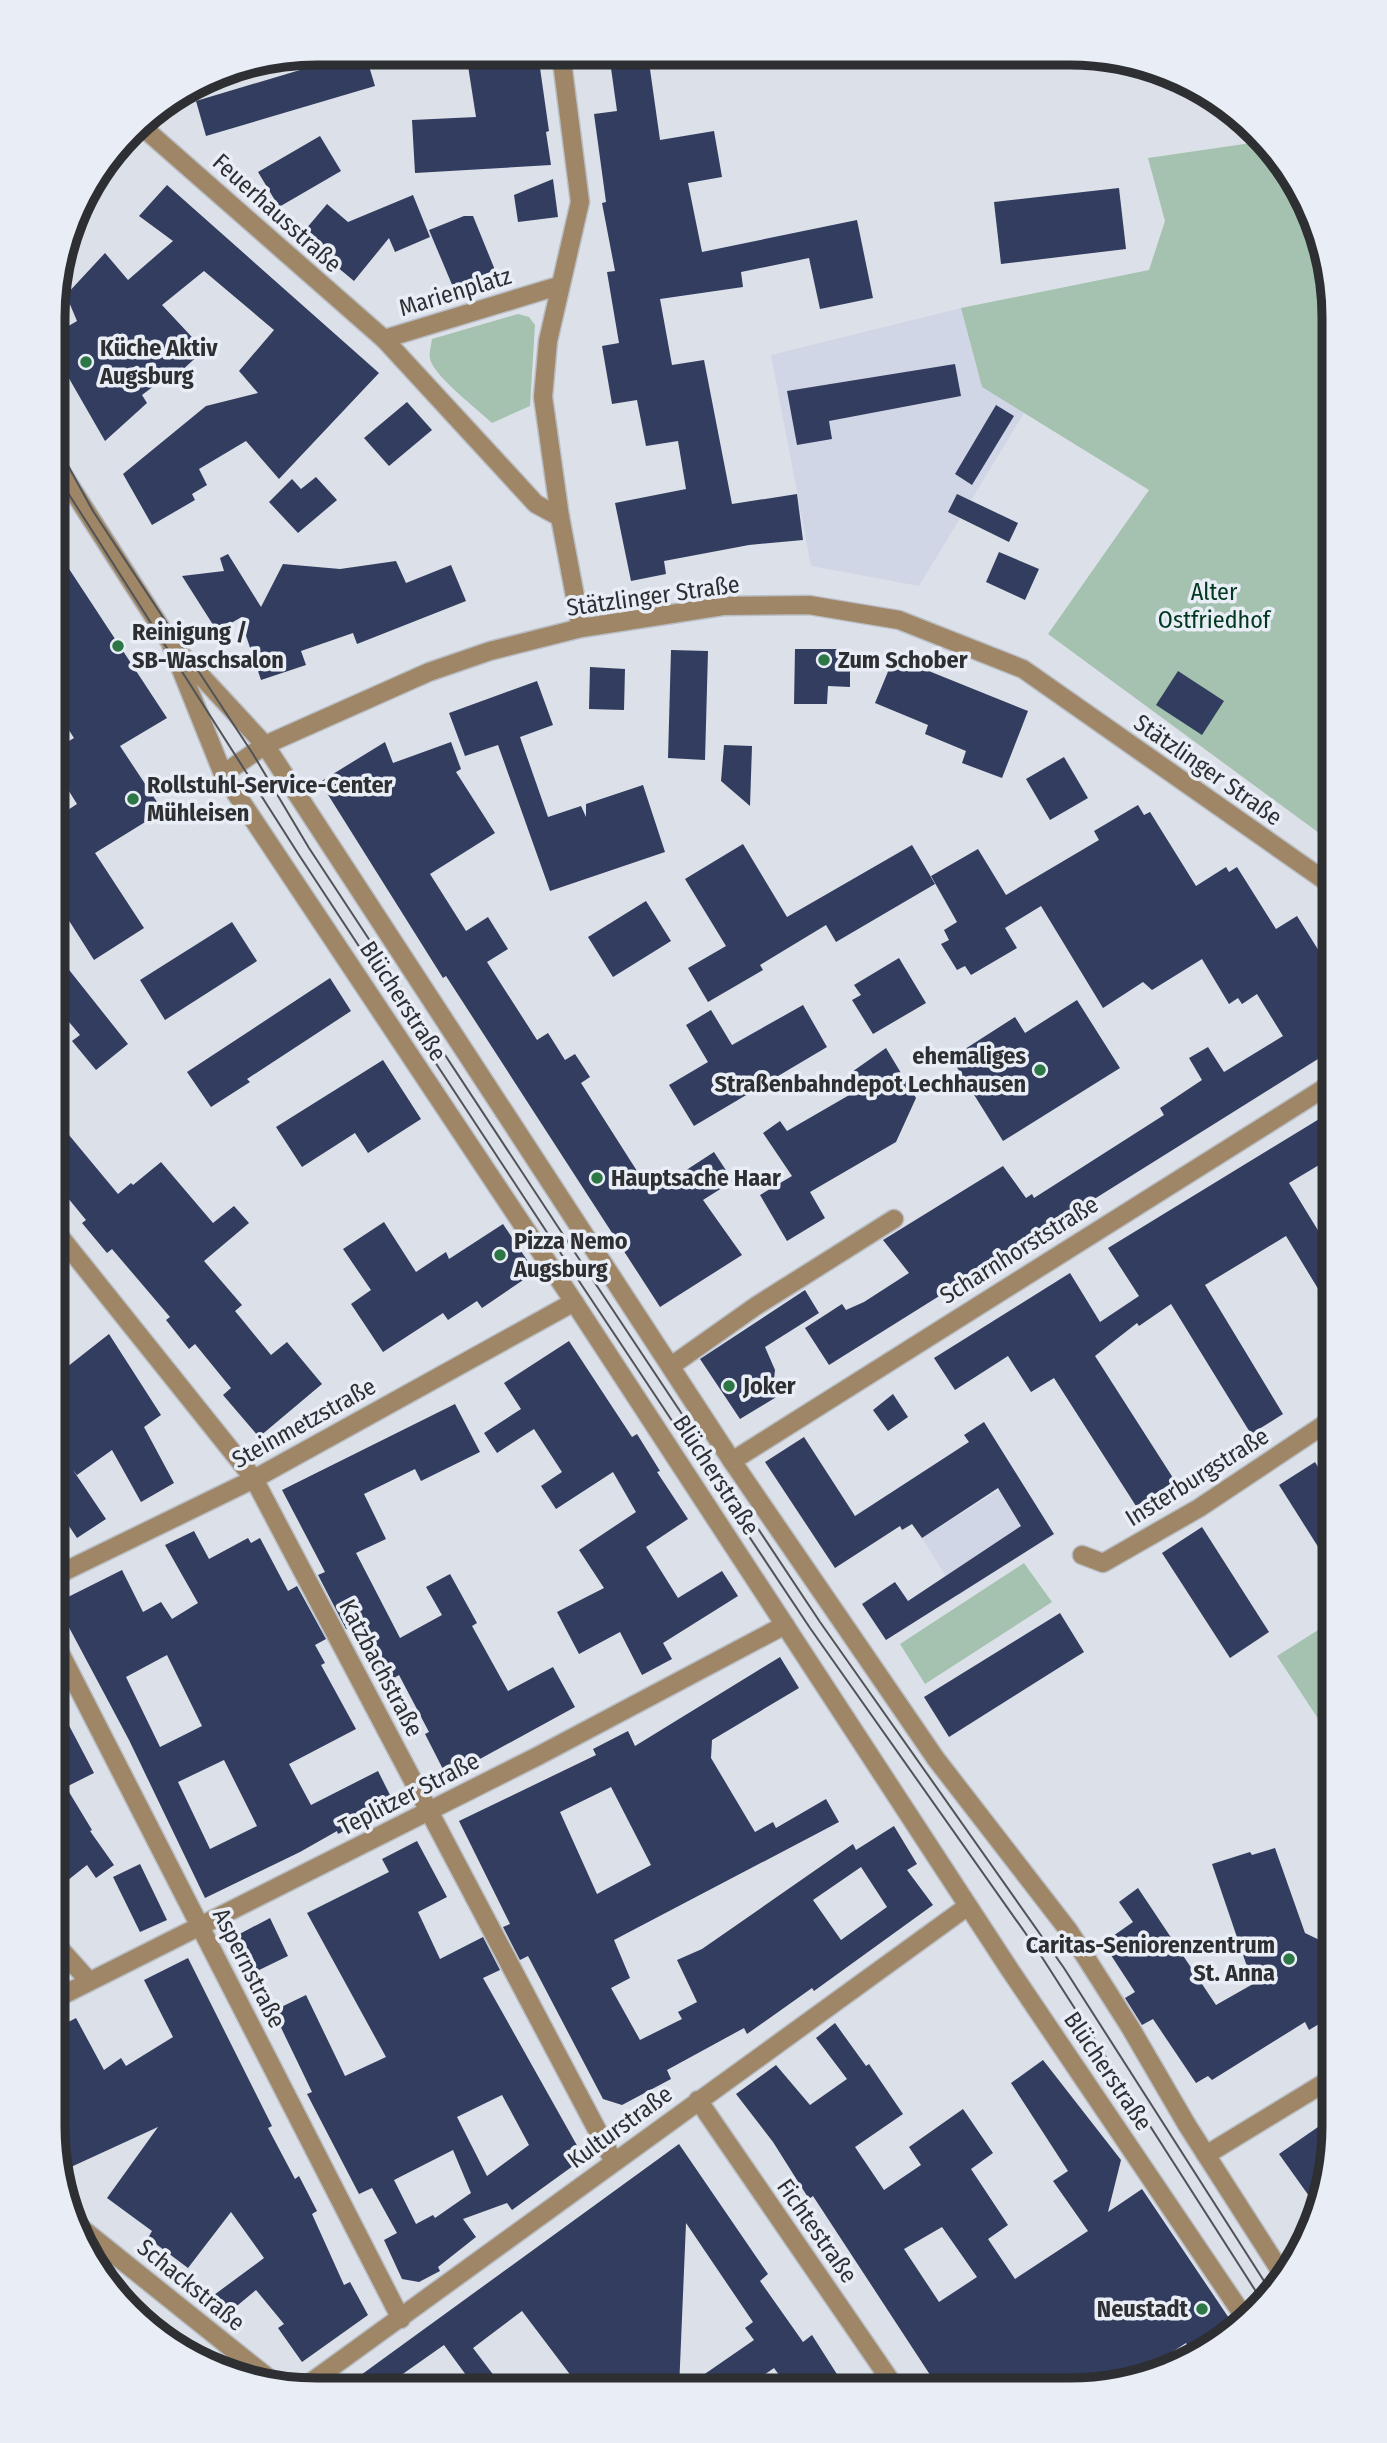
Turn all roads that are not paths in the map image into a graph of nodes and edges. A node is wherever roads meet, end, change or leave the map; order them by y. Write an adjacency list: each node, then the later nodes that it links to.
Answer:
1 (562, 65): 3 (street)
2 (146, 130): 4 (street, Feuerhausstraße)
3 (558, 286): 4 (street, Marienplatz); 6 (street)
4 (383, 340): 6 (street, Marienplatz)
5 (65, 478): 8 (street, Blücherstraße)
6 (560, 517): 7 (street)
7 (581, 628): 9 (street, Stätzlinger Straße); 11 (street, Stätzlinger Straße)
8 (170, 642): 9 (street, Blücherstraße); 10 (street, Blücherstraße)
9 (265, 744): 10 (street, Stätzlinger Straße); 16 (street, Blücherstraße)
10 (223, 774): 15 (street, Blücherstraße)
11 (1322, 879)
12 (1322, 1090): 18 (street, Scharnhorststraße)
13 (894, 1219): 16 (street)
14 (65, 1243): 19 (street, Katzbachstraße)
15 (574, 1302): 19 (street, Steinmetzstraße); 22 (street, Blücherstraße)
16 (671, 1366): 18 (street, Blücherstraße)
17 (1322, 1426): 20 (street, Insterburgstraße)
18 (732, 1461): 32 (street, Blücherstraße)
19 (254, 1479): 21 (street, Steinmetzstraße); 24 (street, Katzbachstraße)
20 (1082, 1555)
21 (65, 1571)
22 (785, 1625): 24 (street, Teplitzer Straße); 25 (street, Blücherstraße)
23 (65, 1662): 26 (street, Aspernstraße)
24 (429, 1811): 26 (street, Teplitzer Straße); 33 (street, Katzbachstraße)
25 (968, 1906): 31 (street, Kulturstraße); 36 (street, Blücherstraße)
26 (201, 1927): 28 (street, Teplitzer Straße); 37 (street, Aspernstraße)
27 (65, 1954): 28 (street)
28 (89, 1981): 29 (street, Teplitzer Straße)
29 (65, 1994)
30 (1322, 2084): 32 (street)
31 (698, 2100): 33 (street, Kulturstraße); 40 (street, Fichtestraße)
32 (1206, 2155): 35 (street, Blücherstraße)
33 (614, 2162): 37 (street, Kulturstraße)
34 (89, 2235): 38 (street, Schackstraße)
35 (1279, 2268)
36 (1241, 2312)
37 (401, 2319): 39 (street, Kulturstraße)
38 (261, 2372)
39 (317, 2378)
40 (889, 2378)

